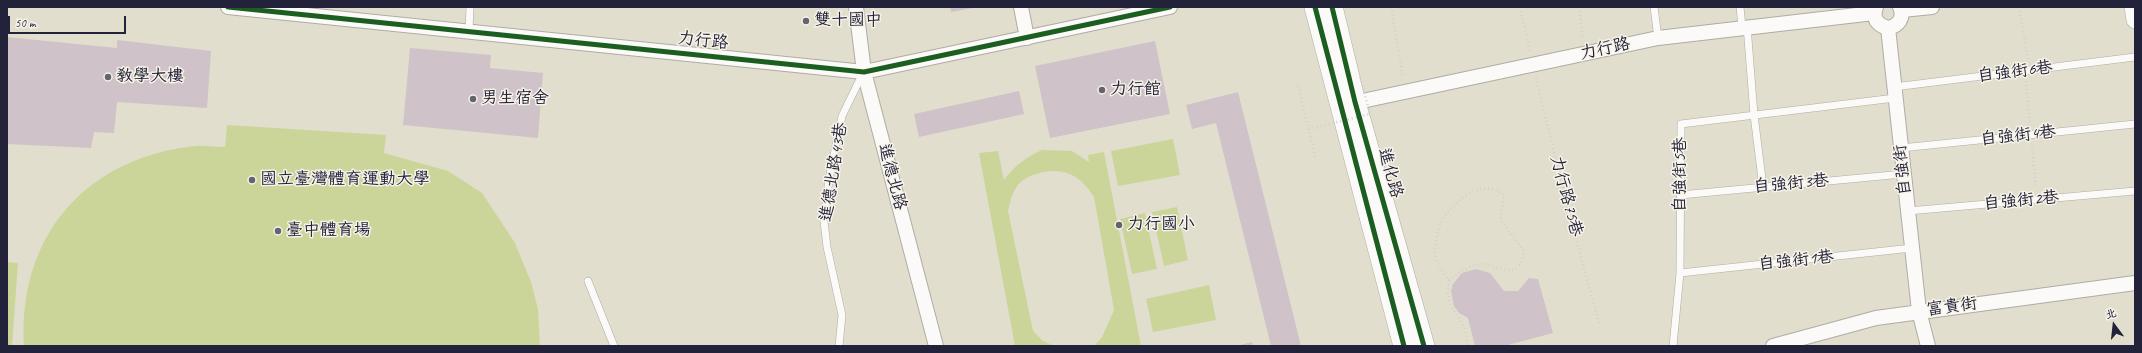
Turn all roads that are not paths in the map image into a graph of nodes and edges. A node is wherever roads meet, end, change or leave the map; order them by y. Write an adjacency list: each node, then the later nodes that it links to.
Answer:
1 (228, 7): 17 (street, 力行路)
2 (470, 7): 17 (lane)
3 (856, 7): 21 (street, 進德北路)
4 (1021, 7): 18 (street)
5 (1170, 7): 18 (street, 力行路)
6 (1315, 7): 23 (main road, 進化路)
7 (1332, 7): 23 (main road, 進化路)
8 (1654, 7): 19 (lane)
9 (1740, 7): 15 (lane)
10 (1932, 7): 12 (street)
11 (2133, 7): 14 (street)
12 (1901, 9): 16 (street)
13 (1875, 10): 15 (street, 力行路); 16 (street)
14 (2135, 20)
15 (1745, 27): 19 (street, 力行路); 24 (lane)
16 (1888, 28): 22 (street, 自強街)
17 (469, 31): 21 (street, 力行路)
18 (1027, 38): 21 (street, 力行路)
19 (1658, 38): 23 (street, 力行路)
20 (2135, 57): 22 (lane, 自強街6巷)
21 (864, 72): 38 (lane, 進德北路43巷); 39 (street, 進德北路)
22 (1895, 92): 24 (lane, 自強街5巷); 26 (street, 自強街)
23 (1347, 104): 40 (main road, 進化路); 41 (main road, 進化路)
24 (1754, 115): 28 (lane); 30 (lane, 自強街5巷)
25 (2135, 124): 26 (lane, 自強街4巷)
26 (1901, 148): 27 (street, 自強街)
27 (1903, 174): 28 (lane, 自強街3巷); 31 (street, 自強街)
28 (1763, 187): 30 (lane, 自強街3巷)
29 (2135, 191): 31 (lane, 自強街2巷)
30 (1680, 195): 33 (lane, 自強街5巷)
31 (1908, 211): 32 (street, 自強街)
32 (1912, 248): 33 (lane, 自強街1巷); 36 (street, 自強街)
33 (1680, 273): 42 (lane, 自強街5巷)
34 (588, 281): 37 (lane)
35 (2135, 283): 36 (street, 富貴街)
36 (1919, 311): 43 (street, 富貴街); 44 (street, 自強街)
37 (614, 346)
38 (839, 346)
39 (936, 346)
40 (1404, 346)
41 (1424, 346)
42 (1673, 346)
43 (1773, 346)
44 (1928, 346)

